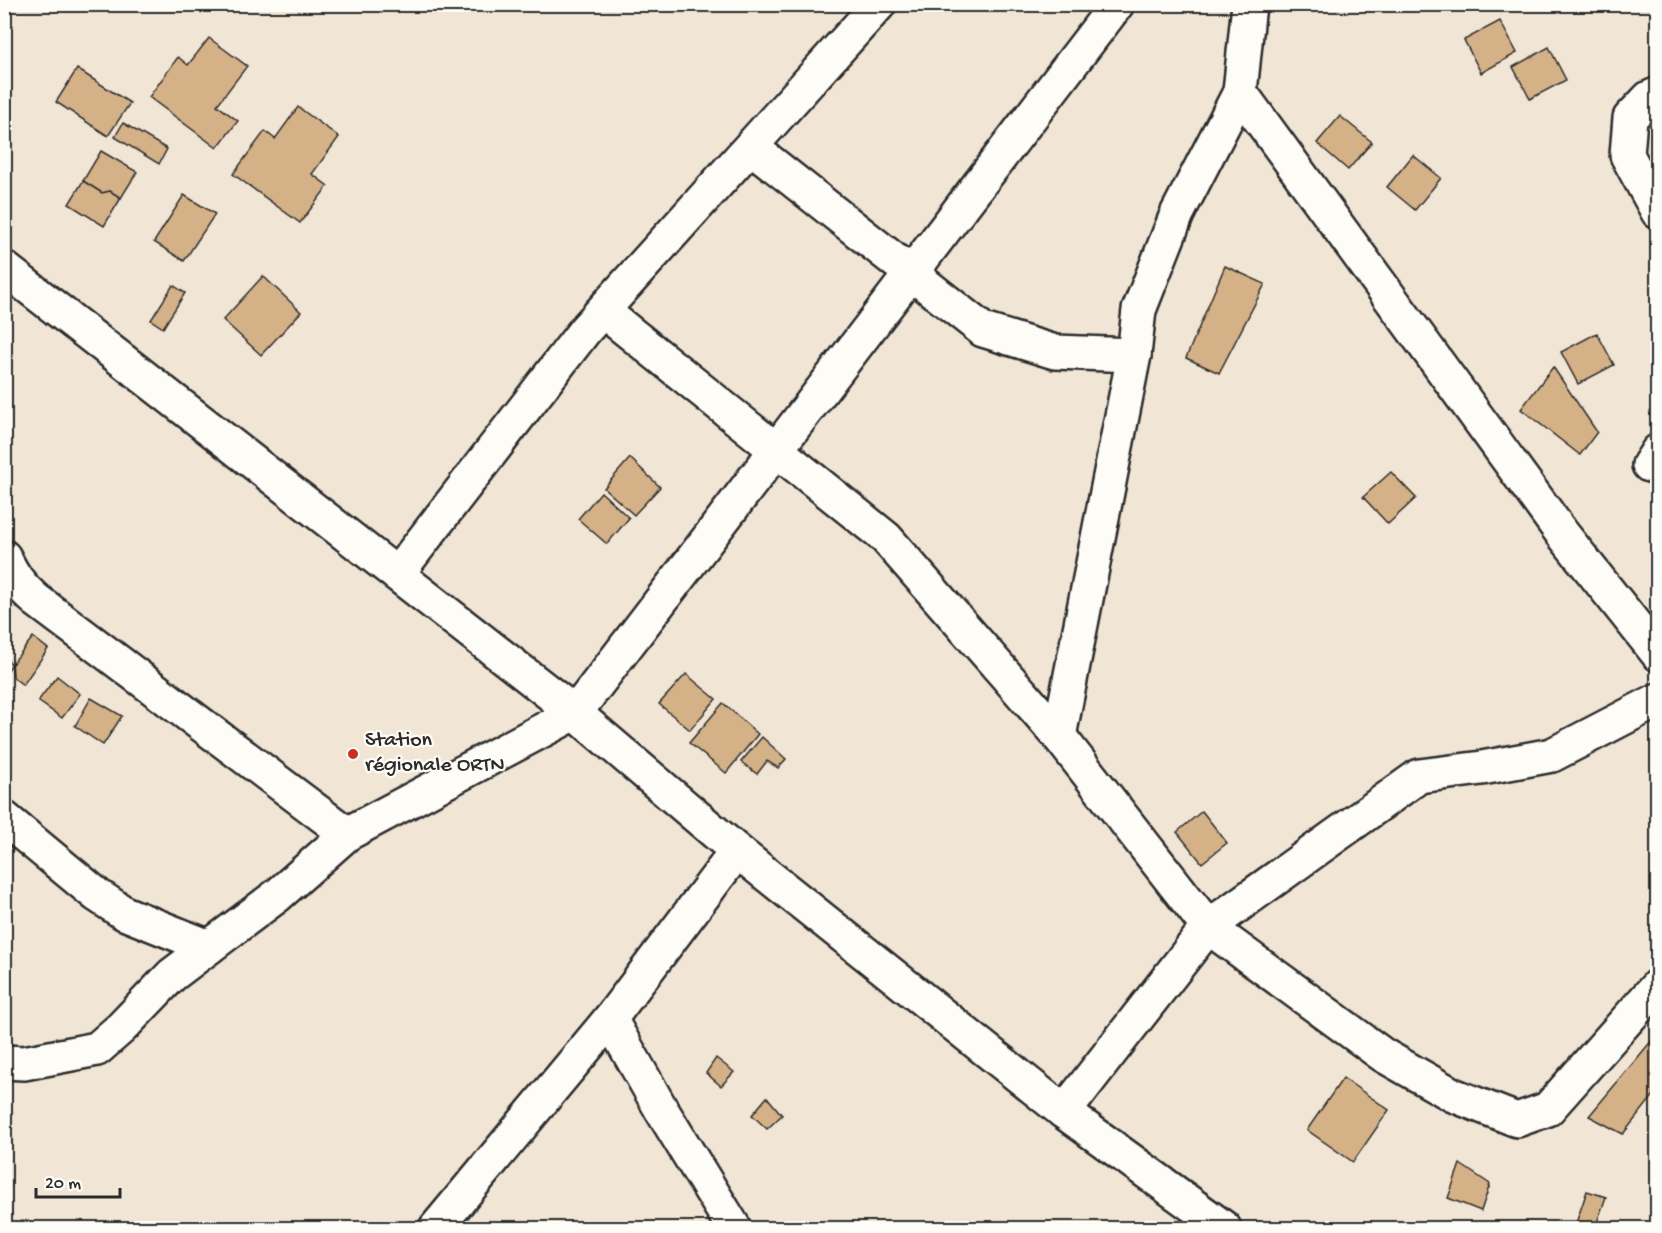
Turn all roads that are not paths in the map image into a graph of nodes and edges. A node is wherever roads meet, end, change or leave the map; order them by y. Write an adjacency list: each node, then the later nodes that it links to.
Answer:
1 (879, 4): 6 (street)
2 (1117, 4): 9 (street)
3 (1249, 4): 4 (street)
4 (1240, 92): 11 (street); 15 (street)
5 (1658, 94): 7 (street)
6 (751, 147): 9 (street); 10 (street)
7 (1658, 212)
8 (4, 268): 14 (street)
9 (911, 273): 11 (street); 12 (street)
10 (603, 311): 12 (street); 14 (street)
11 (1134, 355): 18 (street)
12 (776, 450): 17 (street); 18 (street)
13 (4, 557): 20 (street)
14 (397, 574): 17 (street)
15 (1658, 654)
16 (1658, 700): 22 (street)
17 (575, 713): 20 (street); 21 (street)
18 (1059, 736): 22 (street)
19 (4, 818): 23 (street)
20 (347, 834): 23 (street)
21 (737, 851): 25 (street); 27 (street)
22 (1208, 927): 24 (street); 27 (street)
23 (209, 947): 26 (street)
24 (1658, 985)
25 (610, 1020): 28 (street); 29 (street)
26 (4, 1062)
27 (1064, 1112): 30 (street)
28 (436, 1228)
29 (734, 1228)
30 (1224, 1228)

